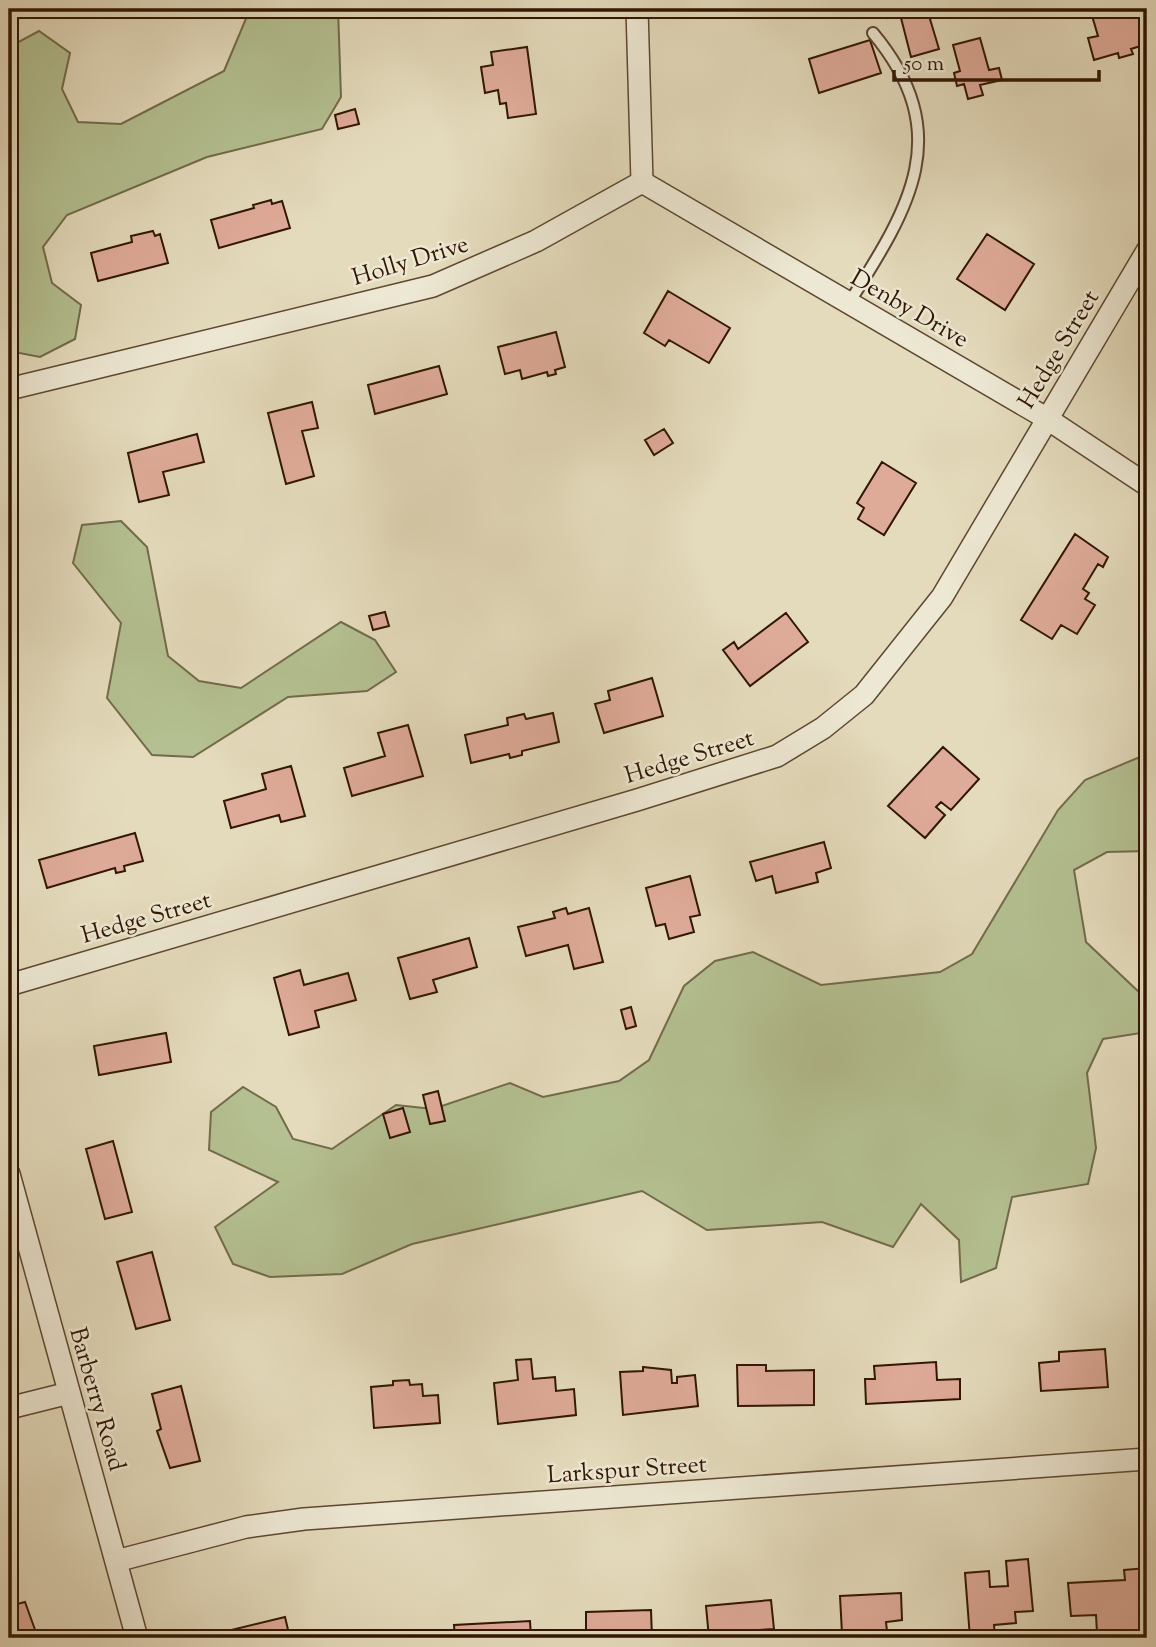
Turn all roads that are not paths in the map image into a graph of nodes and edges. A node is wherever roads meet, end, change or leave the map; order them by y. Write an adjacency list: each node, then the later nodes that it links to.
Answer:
1 (637, 9): 3 (street)
2 (873, 33): 5 (lane)
3 (642, 182): 5 (street, Denby Drive); 6 (street, Holly Drive)
4 (1147, 251): 7 (street, Hedge Street)
5 (849, 303): 7 (street, Denby Drive)
6 (9, 389)
7 (1046, 418): 8 (street, Denby Drive); 9 (street, Hedge Street)
8 (1147, 485)
9 (9, 985)
10 (9, 1174): 11 (street, Barberry Road)
11 (68, 1393): 12 (street); 14 (street, Barberry Road)
12 (9, 1408)
13 (1147, 1459): 14 (street, Larkspur Street)
14 (116, 1561): 15 (street, Barberry Road)
15 (137, 1638)

